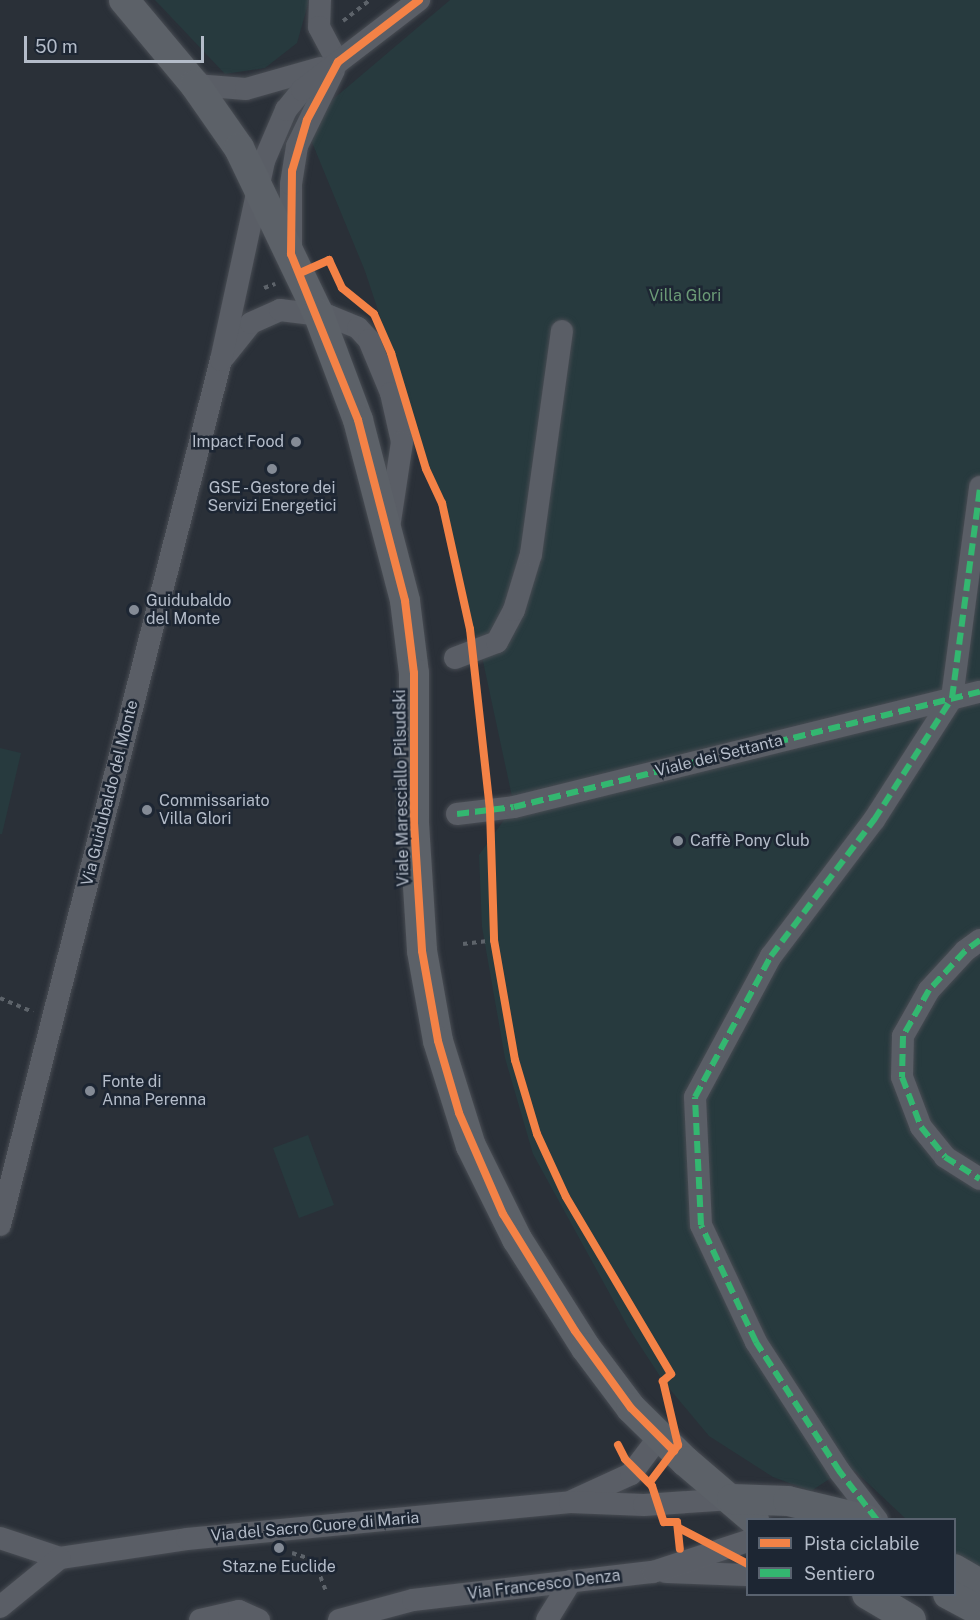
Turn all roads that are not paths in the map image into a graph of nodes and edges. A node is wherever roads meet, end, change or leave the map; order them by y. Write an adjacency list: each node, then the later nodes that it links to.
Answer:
1 (124, 0): 5 (main road, Viale Maresciallo Pilsudski)
2 (320, 0): 4 (street)
3 (419, 0): 4 (street, Via Guidubaldo del Monte)
4 (338, 62): 5 (street); 6 (street, Via Guidubaldo del Monte); 7 (street)
5 (195, 85): 6 (main road, Viale Maresciallo Pilsudski)
6 (258, 182): 7 (main road, Viale Maresciallo Pilsudski); 10 (street, Via Guidubaldo del Monte)
7 (291, 254): 8 (main road, Viale Maresciallo Pilsudski)
8 (318, 313): 10 (street, Via Guidubaldo del Monte); 12 (main road, Viale Maresciallo Pilsudski); 12 (street, Viale Maresciallo Pilsudski)
9 (562, 331): 13 (street)
10 (221, 360): 19 (street, Via Guidubaldo del Monte)
11 (980, 487): 15 (street)
12 (388, 528): 20 (main road, Viale Maresciallo Pilsudski)
13 (455, 658)
14 (980, 692): 15 (street, Viale dei Settanta)
15 (952, 698): 16 (street, Viale dei Settanta); 27 (street)
16 (457, 814)
17 (980, 940): 18 (street)
18 (980, 1179)
19 (0, 1225)
20 (659, 1437): 21 (main road, Viale Maresciallo Pilsudski); 22 (street, Via del Sacro Cuore di Maria)
21 (732, 1499): 22 (street, Via del Sacro Cuore di Maria); 23 (main road); 24 (main road, Viale Maresciallo Pilsudski); 25 (main road)
22 (570, 1502): 30 (street, Via del Sacro Cuore di Maria)
23 (810, 1513): 26 (main road)
24 (752, 1518)
25 (779, 1518)
26 (851, 1518)
27 (876, 1518)
28 (0, 1538): 30 (street)
29 (746, 1541): 34 (street, Via Francesco Denza)
30 (60, 1558): 40 (street)
31 (956, 1560): 32 (main road)
32 (980, 1568)
33 (956, 1570): 37 (main road)
34 (652, 1572): 35 (street); 36 (street, Via Francesco Denza)
35 (746, 1575)
36 (571, 1581): 44 (street, Via Francesco Denza); 45 (street)
37 (980, 1584)
38 (870, 1596): 46 (main road)
39 (952, 1596): 41 (main road)
40 (0, 1607)
41 (980, 1611)
42 (200, 1620): 43 (street)
43 (259, 1620)
44 (339, 1620)
45 (547, 1620)
46 (912, 1620)

